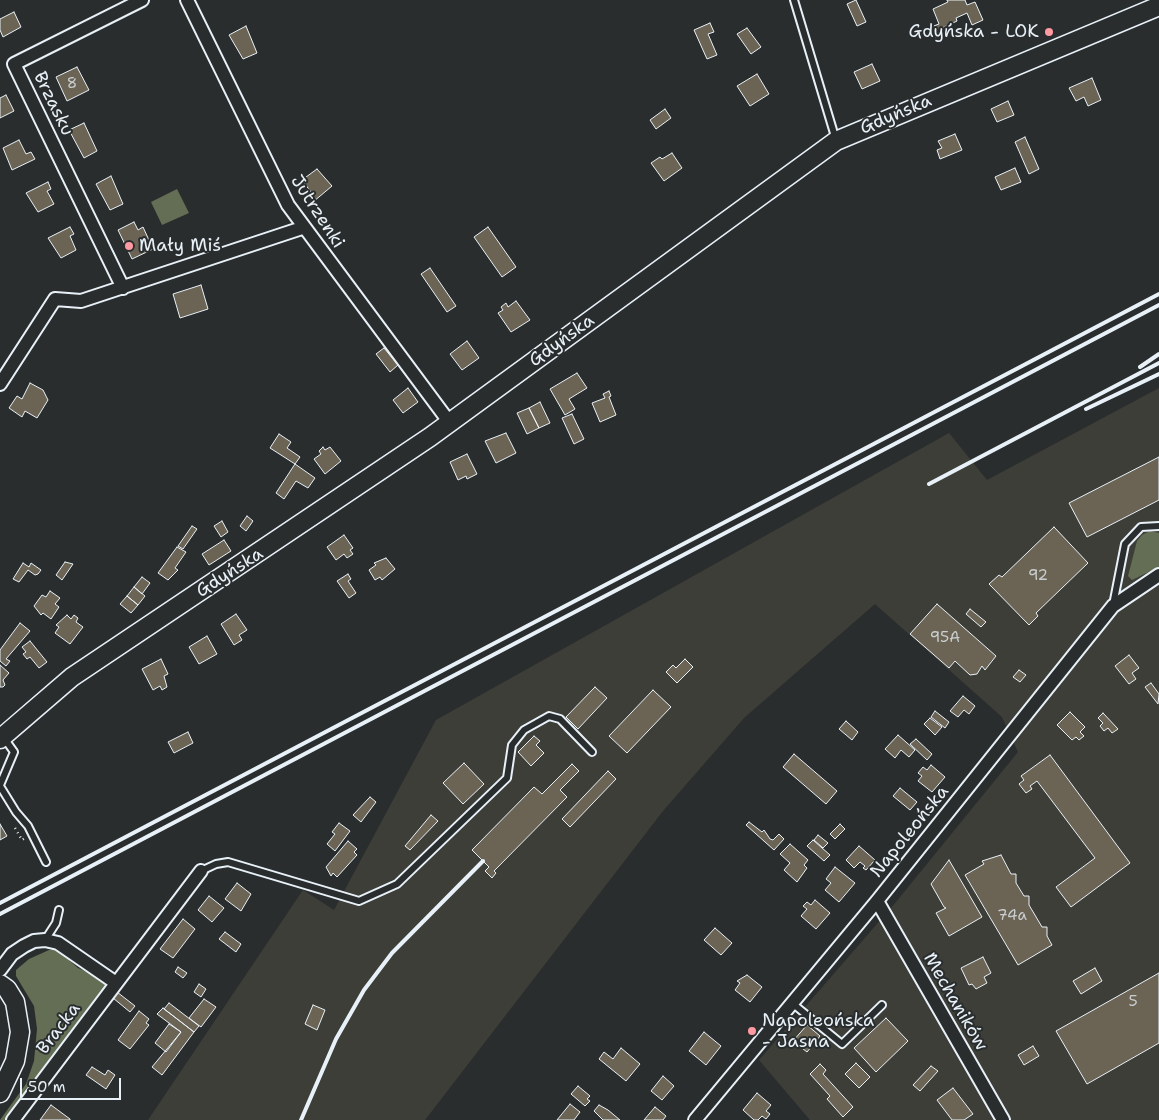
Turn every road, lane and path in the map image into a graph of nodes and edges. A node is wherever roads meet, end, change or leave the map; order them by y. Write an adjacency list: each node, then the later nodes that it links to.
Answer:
1 (142, 0): 7 (street, Brzasku)
2 (187, 0): 6 (street, Jutrzenki)
3 (794, 0): 5 (lane)
4 (1159, 6): 5 (main road, Gdyńska)
5 (836, 141): 9 (main road, Gdyńska)
6 (302, 228): 7 (street); 9 (street, Jutrzenki)
7 (123, 288): 8 (street)
8 (0, 384)
9 (450, 423): 13 (main road, Gdyńska)
10 (1159, 526): 12 (lane)
11 (1159, 575): 12 (street, Napoleońska)
12 (1113, 606): 18 (street, Napoleońska)
13 (2, 738): 15 (lane)
14 (592, 752): 17 (lane)
15 (0, 786): 16 (lane)
16 (46, 862)
17 (201, 871): 22 (street, Bracka)
18 (877, 901): 24 (street, Napoleońska); 29 (street, Mechaników)
19 (59, 910): 20 (lane)
20 (45, 940): 21 (street); 22 (street)
21 (0, 970)
22 (116, 982): 27 (street, Bracka)
23 (0, 984): 26 (main road)
24 (792, 1003): 25 (lane); 28 (street, Napoleońska)
25 (882, 1005)
26 (0, 1093)
27 (13, 1120)
28 (694, 1120)
29 (1003, 1120)

